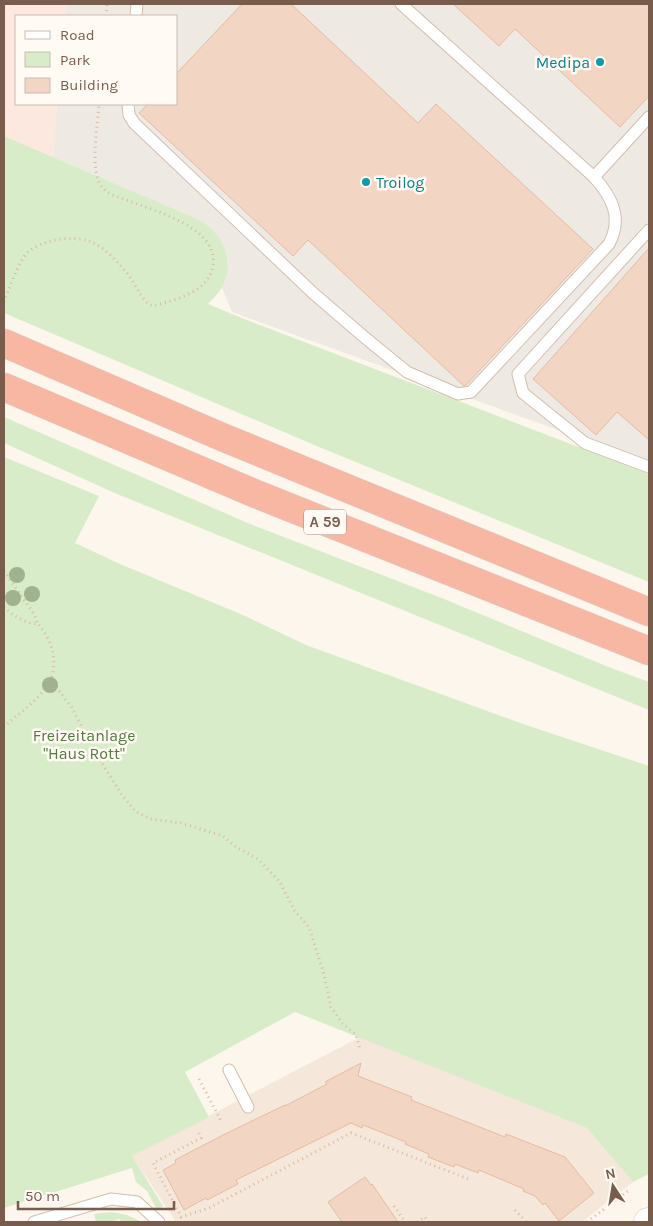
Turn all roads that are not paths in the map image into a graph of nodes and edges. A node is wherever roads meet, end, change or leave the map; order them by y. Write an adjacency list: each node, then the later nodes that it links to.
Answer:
1 (401, 4): 4 (lane)
2 (128, 105): 4 (lane)
3 (649, 117): 4 (lane)
4 (594, 177)
5 (649, 230): 8 (lane)
6 (4, 343): 9 (highway, A 59)
7 (4, 387): 10 (highway, A 59)
8 (649, 468)
9 (649, 612)
10 (649, 651)
11 (229, 1070): 12 (lane)
12 (248, 1107)
13 (34, 1222): 14 (lane)
14 (159, 1222)

